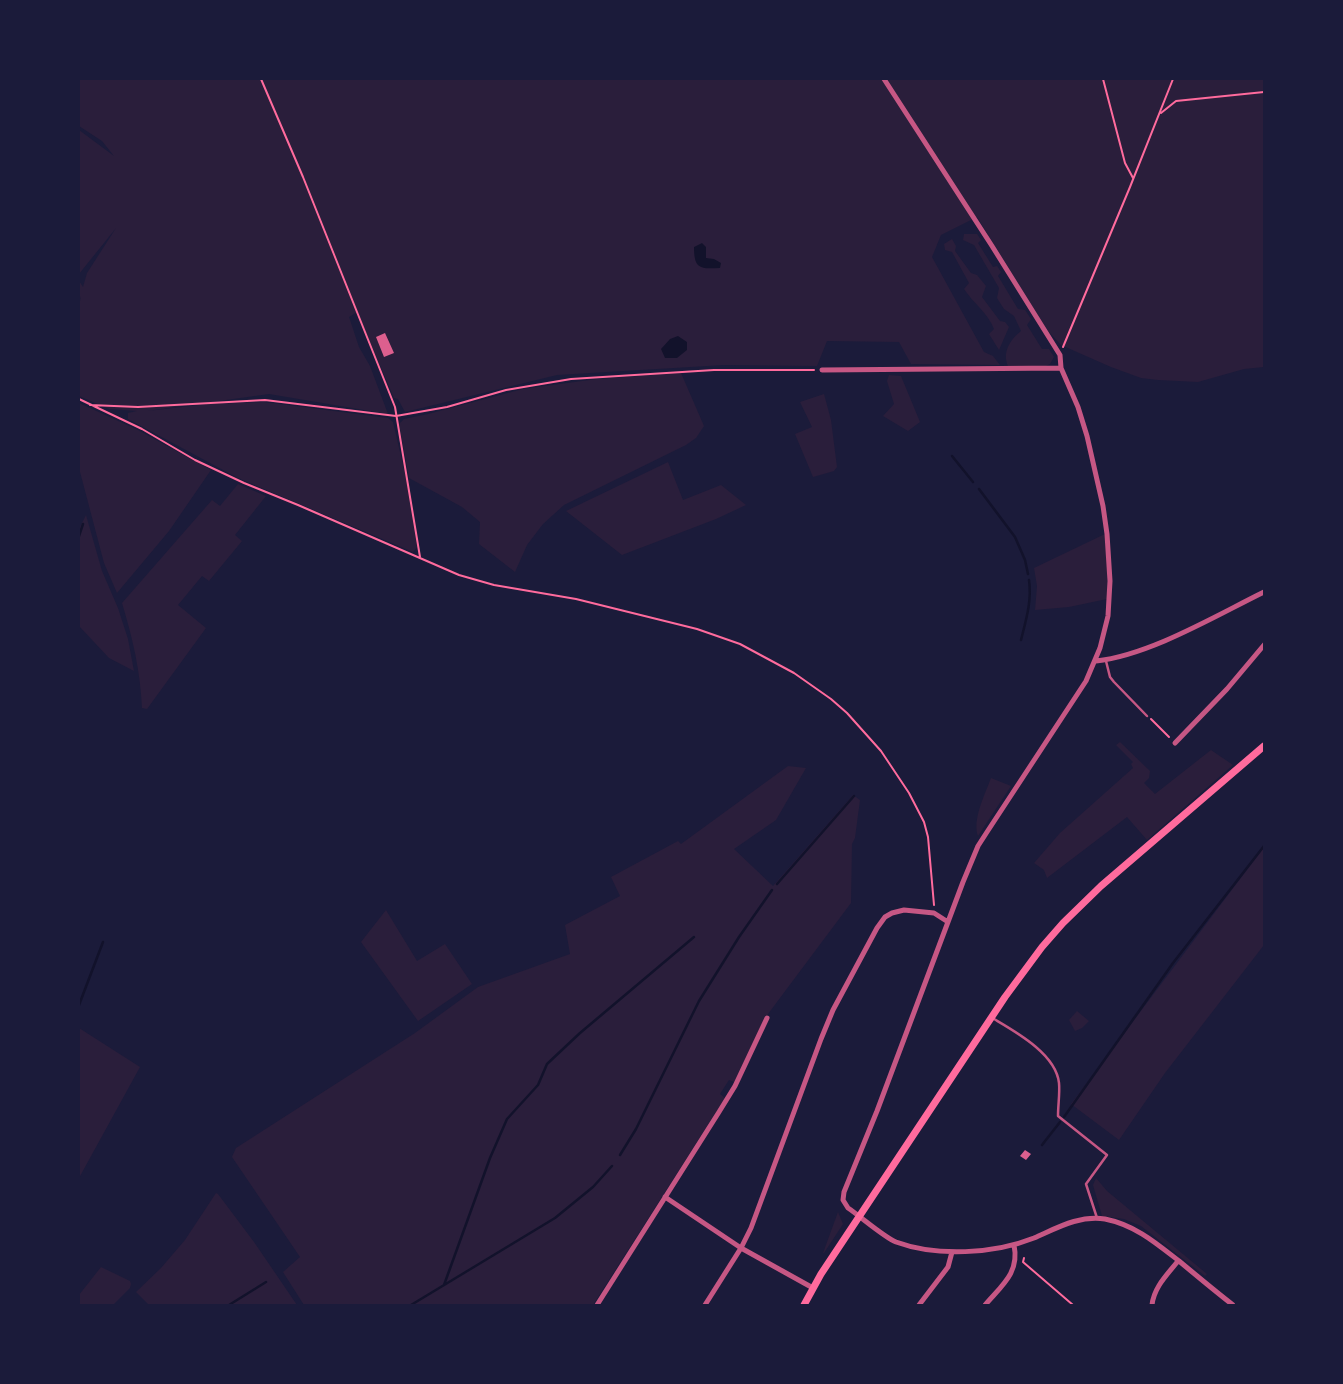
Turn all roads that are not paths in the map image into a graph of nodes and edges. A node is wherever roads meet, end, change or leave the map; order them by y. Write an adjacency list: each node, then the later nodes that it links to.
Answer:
1 (884, 79): 2 (street)
2 (1061, 368): 3 (street); 7 (street)
3 (822, 370)
4 (1264, 592): 6 (street)
5 (1264, 645): 9 (street)
6 (1106, 660): 7 (street); 8 (lane)
7 (1096, 661): 11 (street)
8 (1147, 716)
9 (1175, 743)
10 (1264, 747): 12 (main road)
11 (948, 922): 15 (street); 18 (street)
12 (992, 1017): 15 (main road); 16 (lane)
13 (768, 1018): 14 (street)
14 (665, 1197): 18 (street); 22 (street)
15 (859, 1216): 19 (street); 21 (main road)
16 (1097, 1218): 17 (street); 20 (street)
17 (1014, 1245): 19 (street); 26 (street)
18 (741, 1248): 21 (street); 23 (street)
19 (952, 1252): 25 (street)
20 (1178, 1261): 27 (street); 28 (street)
21 (813, 1288): 24 (main road)
22 (597, 1305)
23 (705, 1305)
24 (804, 1305)
25 (919, 1305)
26 (985, 1305)
27 (1152, 1305)
28 (1233, 1305)

